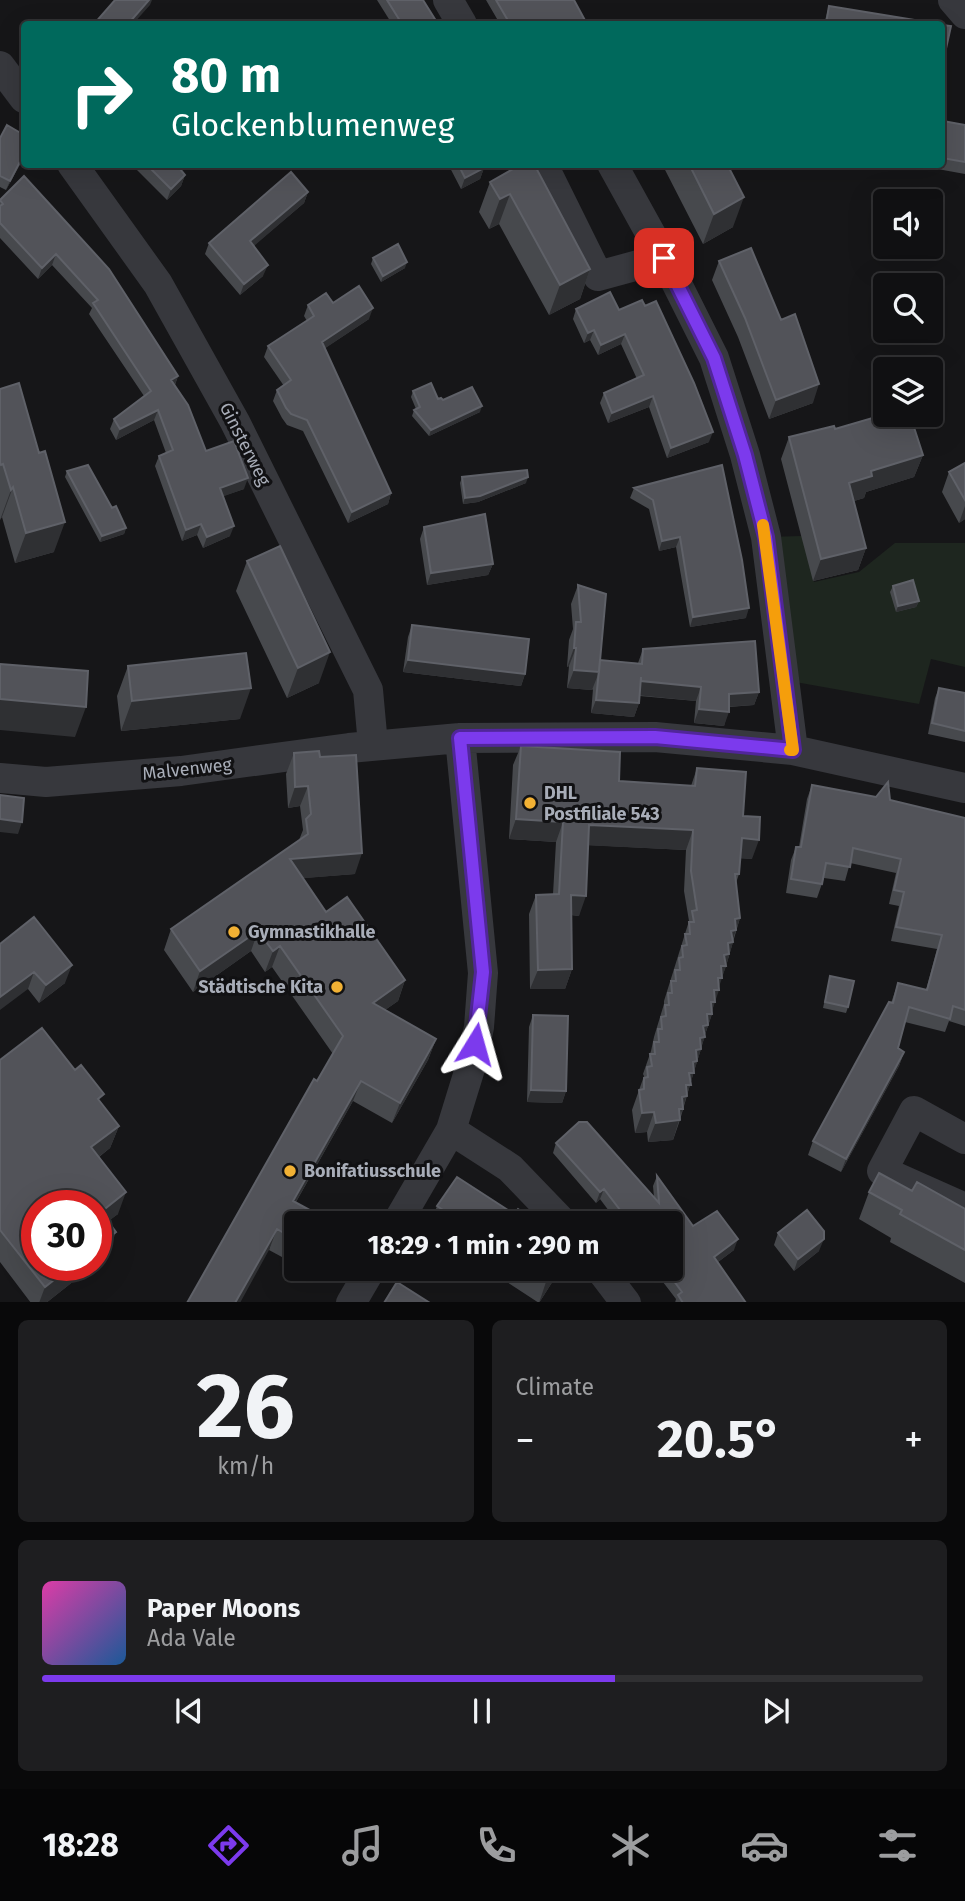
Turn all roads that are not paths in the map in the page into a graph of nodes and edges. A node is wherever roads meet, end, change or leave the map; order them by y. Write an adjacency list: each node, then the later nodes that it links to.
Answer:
1 (448, 0): 4 (street)
2 (953, 0): 3 (street)
3 (965, 13)
4 (460, 21)
5 (0, 66): 6 (street)
6 (21, 94)
7 (75, 168): 12 (street, Ginsterweg)
8 (549, 168): 10 (street)
9 (614, 168): 10 (street)
10 (664, 258): 13 (street)
11 (460, 738): 12 (street, Malvenweg); 13 (street, Malvenweg); 16 (street)
12 (373, 745): 14 (street, Malvenweg)
13 (793, 750): 15 (street, Malvenweg)
14 (0, 778)
15 (965, 788)
16 (451, 1130): 19 (street); 20 (street)
17 (965, 1139): 18 (street)
18 (965, 1208)
19 (404, 1211)
20 (551, 1211)
21 (364, 1281): 23 (street)
22 (609, 1281): 24 (street)
23 (352, 1302)
24 (625, 1302)

